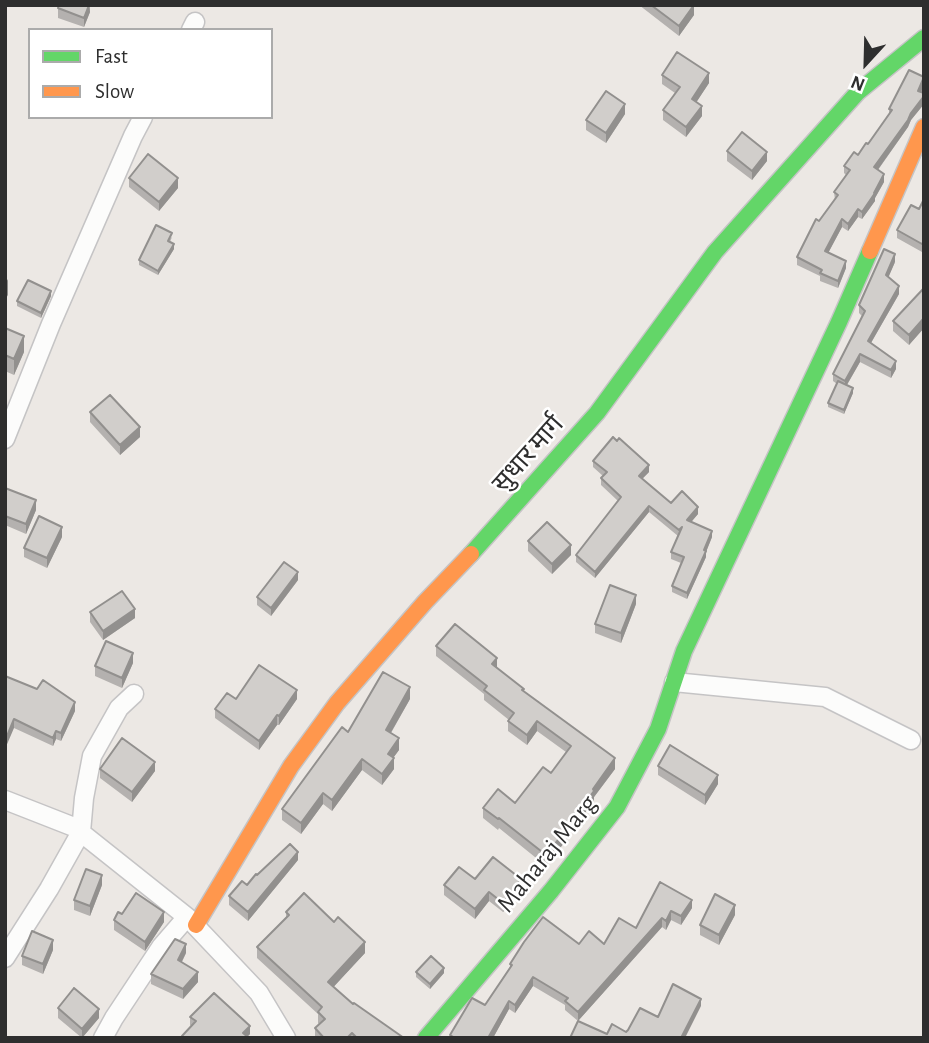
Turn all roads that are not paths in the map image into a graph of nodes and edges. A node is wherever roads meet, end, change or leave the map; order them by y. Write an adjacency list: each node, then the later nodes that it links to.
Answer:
1 (924, 38): 10 (street, सुधार मार्ग)
2 (142, 119): 4 (street)
3 (924, 127): 5 (street, Maharaj Marg)
4 (5, 439)
5 (674, 682): 7 (street); 14 (street, Maharaj Marg)
6 (134, 694): 9 (street)
7 (911, 740)
8 (5, 800): 9 (street)
9 (81, 832): 10 (street); 11 (street)
10 (192, 921): 12 (street); 13 (street)
11 (5, 958)
12 (103, 1038)
13 (286, 1038)
14 (426, 1038)

